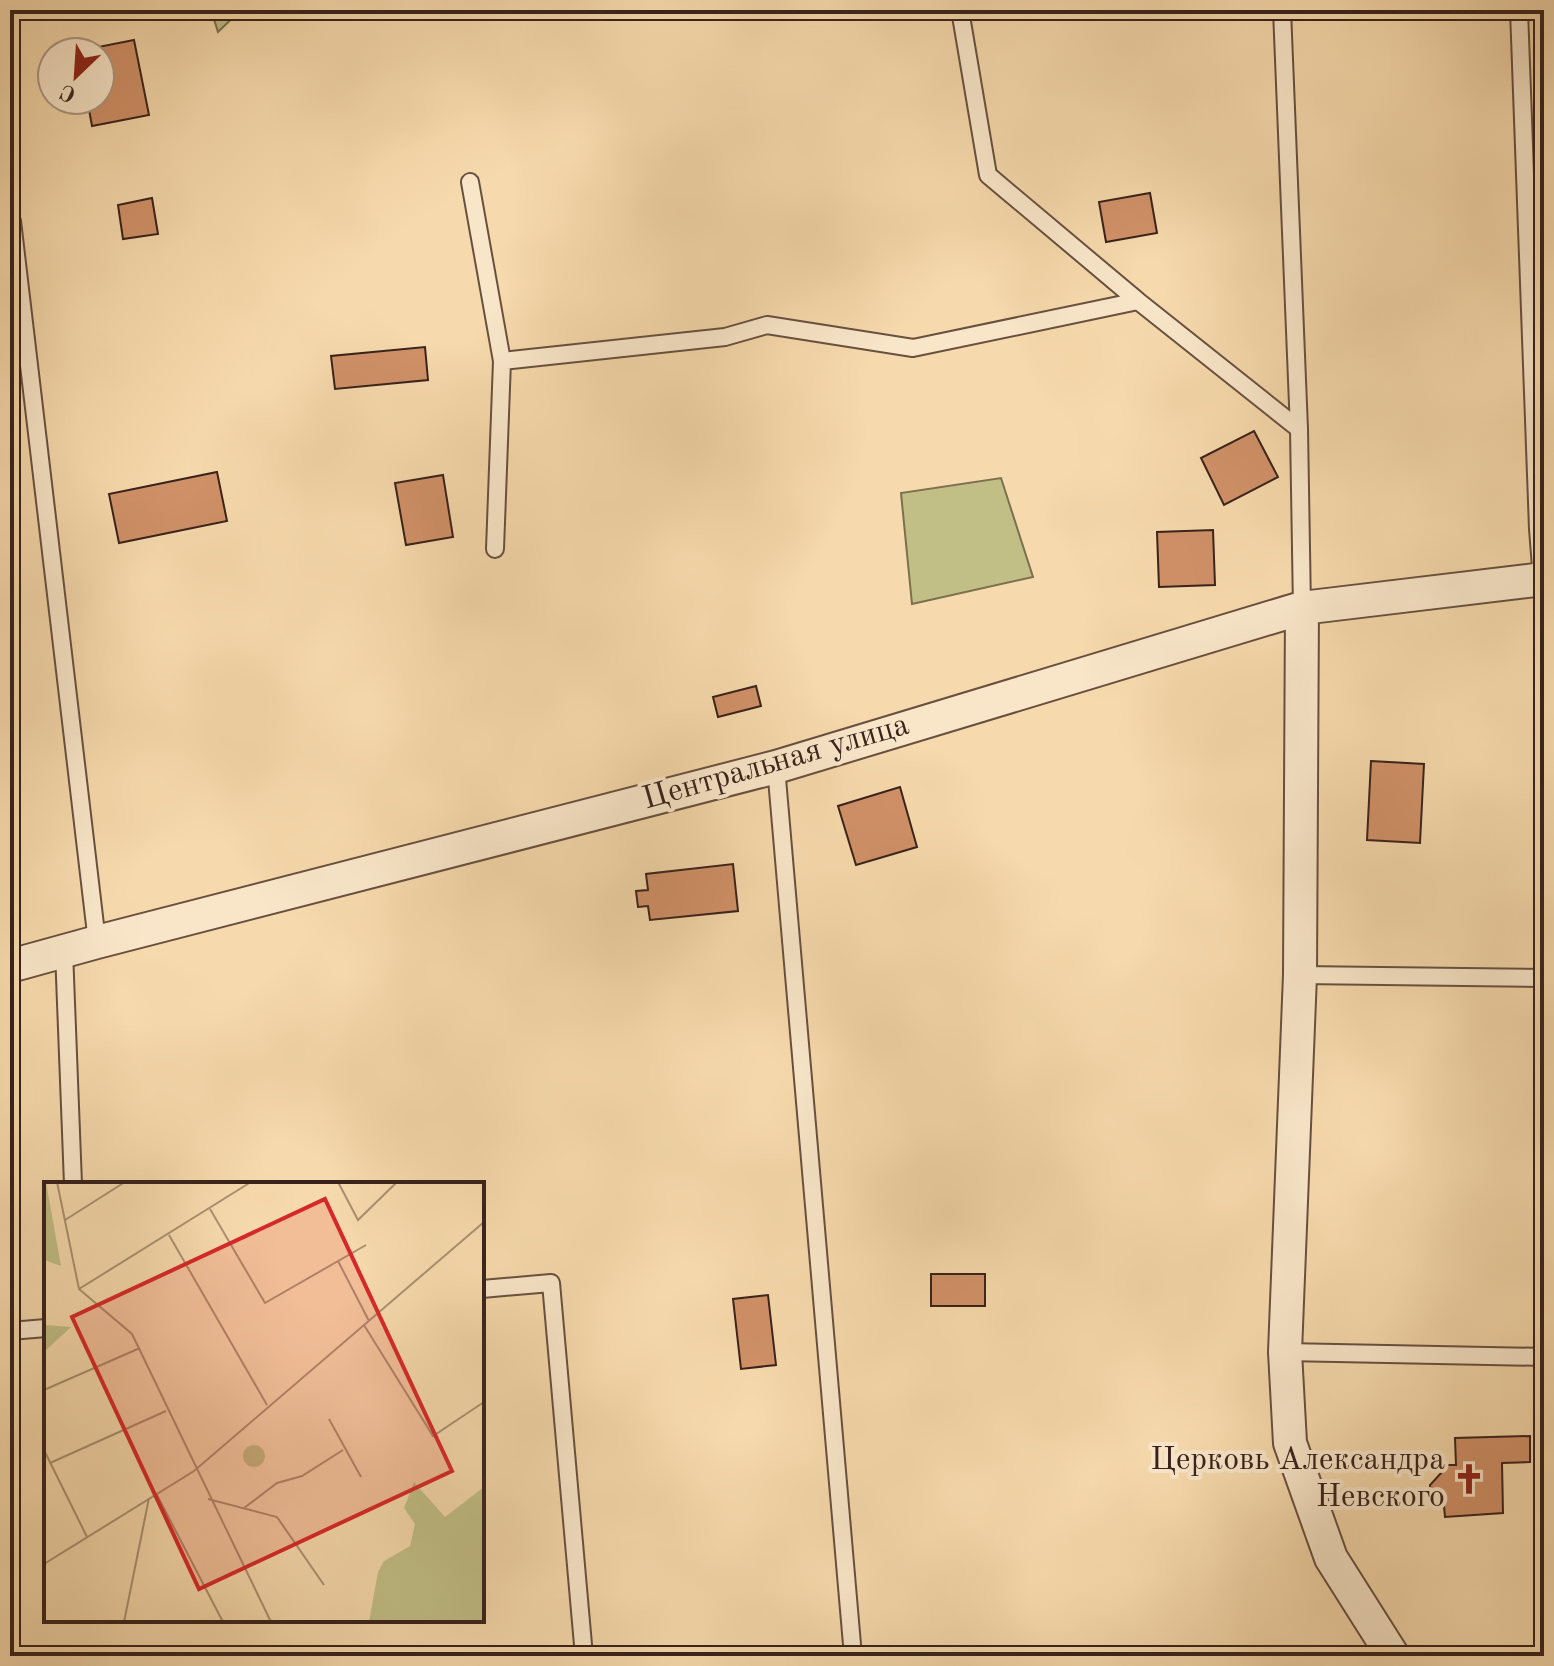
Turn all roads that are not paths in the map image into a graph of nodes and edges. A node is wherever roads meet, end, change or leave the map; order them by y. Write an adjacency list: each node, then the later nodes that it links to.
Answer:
1 (960, 10): 6 (lane)
2 (1282, 10): 8 (lane)
3 (1519, 10): 10 (lane)
4 (470, 182): 7 (lane)
5 (10, 221): 13 (lane)
6 (1138, 301): 7 (lane); 8 (lane)
7 (502, 361): 9 (lane)
8 (1299, 429): 11 (lane)
9 (495, 549)
10 (1543, 580): 11 (street, Центральная улица)
11 (1302, 608): 12 (street, Центральная улица); 16 (street)
12 (776, 767): 13 (street, Центральная улица); 25 (lane)
13 (97, 942): 14 (street, Центральная улица)
14 (64, 951): 15 (street, Центральная улица); 18 (lane)
15 (10, 966)
16 (1300, 975): 17 (lane); 22 (street)
17 (1544, 978)
18 (73, 1182)
19 (484, 1289): 24 (lane)
20 (44, 1328): 21 (lane)
21 (10, 1331)
22 (1285, 1352): 23 (lane); 26 (street)
23 (1544, 1357)
24 (584, 1656)
25 (853, 1656)
26 (1393, 1656)

